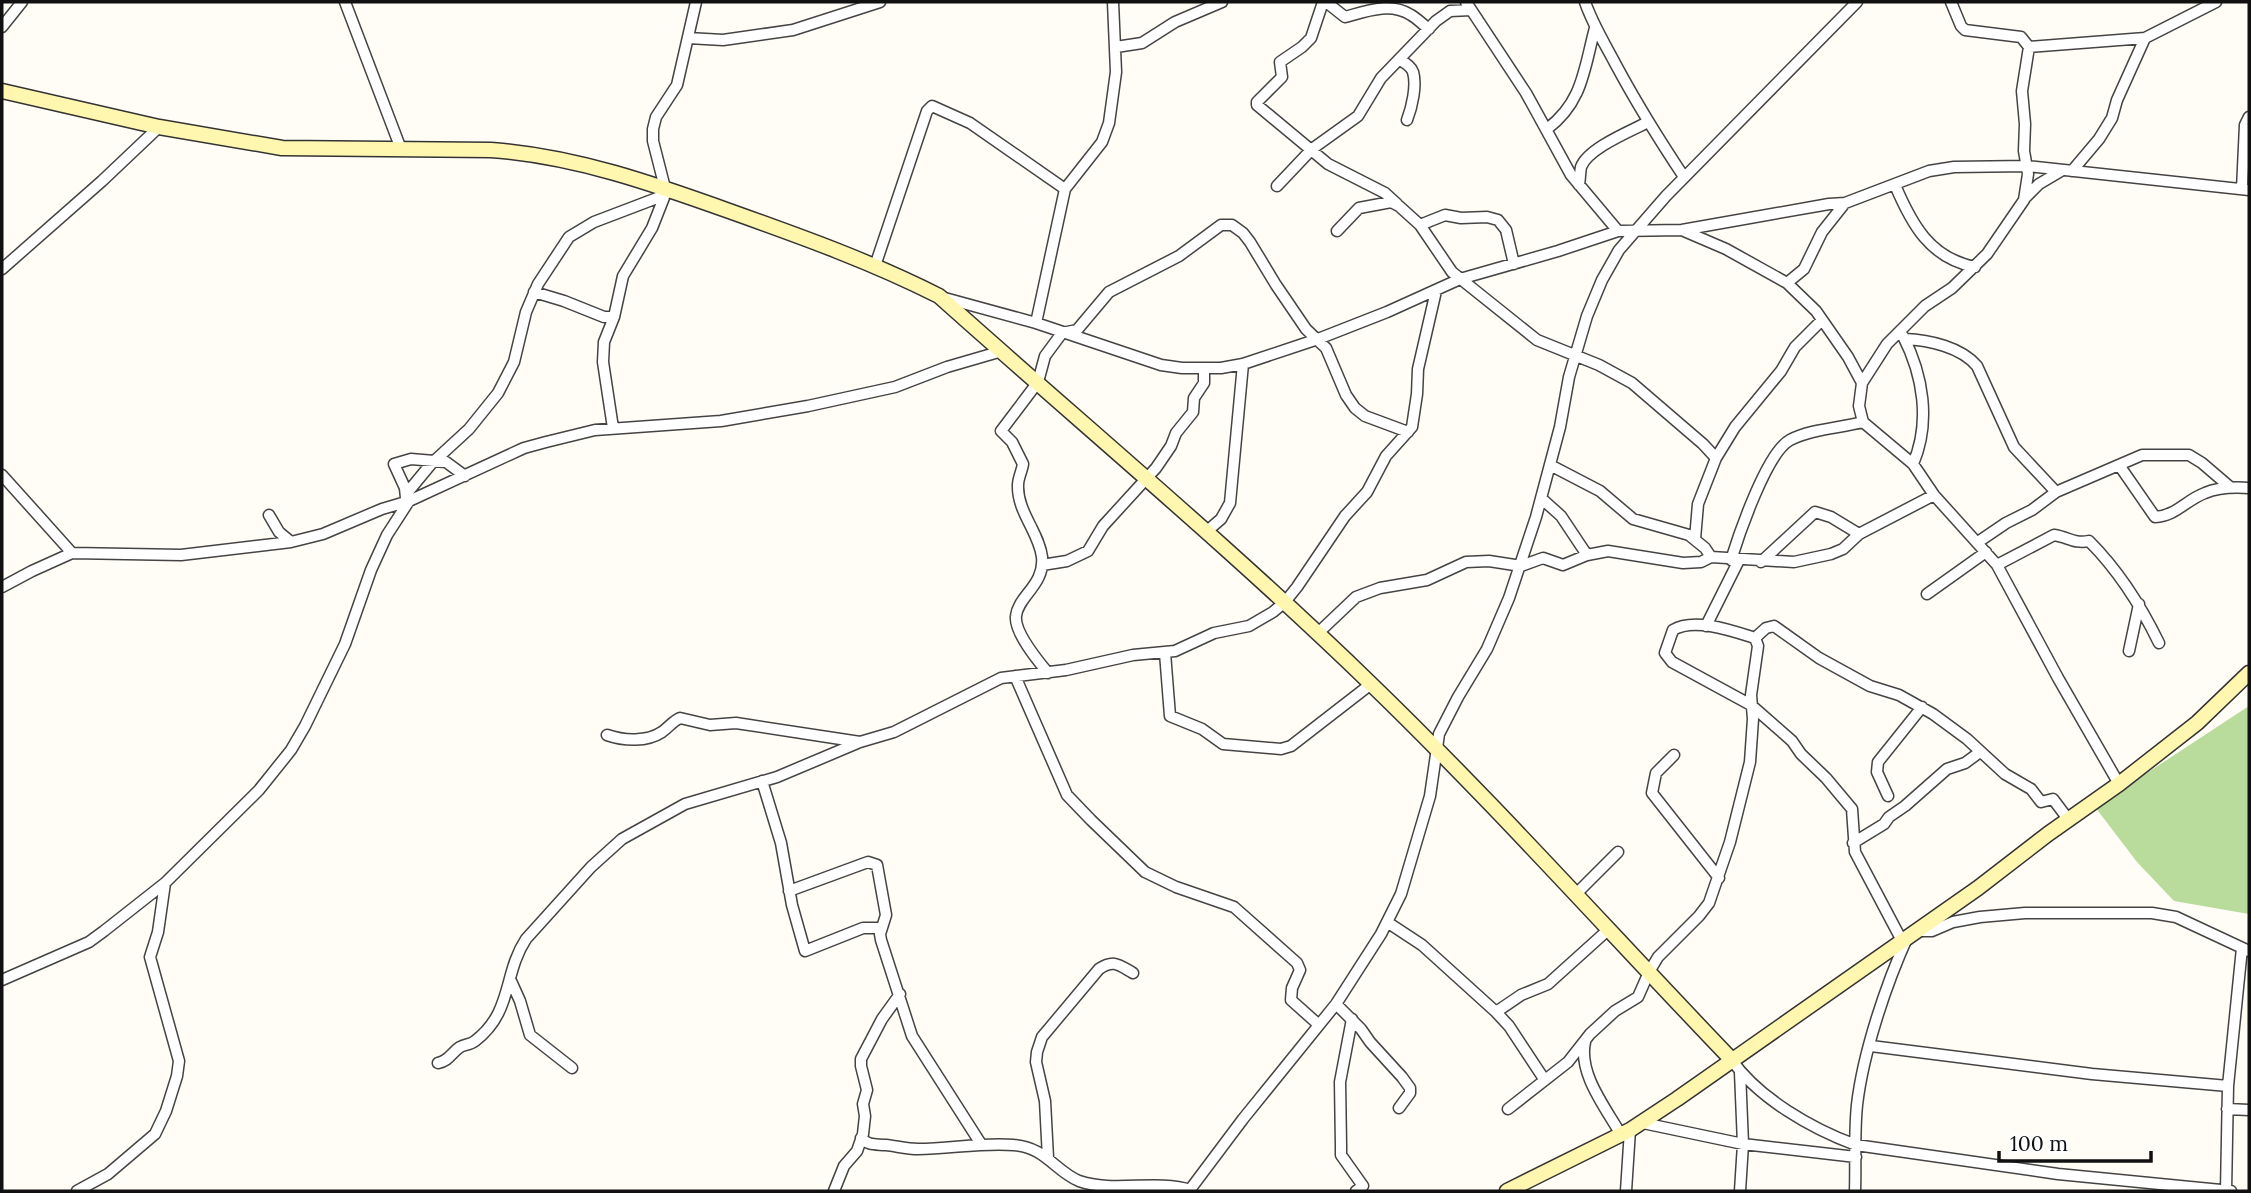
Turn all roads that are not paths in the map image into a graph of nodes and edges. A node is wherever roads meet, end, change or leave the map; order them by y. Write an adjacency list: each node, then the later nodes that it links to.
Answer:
1 (22, 2): 13 (street)
2 (345, 2): 27 (street)
3 (696, 2): 16 (street)
4 (880, 2): 16 (street)
5 (1113, 2): 18 (street)
6 (1222, 2): 18 (street)
7 (1325, 2): 15 (street); 28 (street)
8 (1585, 2): 14 (street)
9 (1857, 2): 31 (street)
10 (1951, 2): 19 (street)
11 (2216, 2): 17 (street)
12 (1468, 4): 15 (street); 26 (street)
13 (2, 27)
14 (1595, 28): 24 (street); 26 (street)
15 (1429, 29): 20 (street)
16 (688, 38): 37 (street)
17 (2145, 38): 19 (street); 30 (street)
18 (1116, 47): 35 (street)
19 (2029, 47): 29 (street)
20 (1400, 60): 23 (street); 28 (street)
21 (2, 91): 25 (street)
22 (2249, 117): 36 (street)
23 (1407, 120)
24 (1648, 122): 31 (street); 32 (street)
25 (159, 127): 27 (street); 49 (street)
26 (1546, 128): 32 (street)
27 (401, 149): 37 (street)
28 (1312, 149): 34 (street); 40 (street)
29 (2027, 166): 30 (street); 33 (street); 38 (street)
30 (2066, 171): 36 (street); 38 (street)
31 (1684, 177): 42 (street)
32 (1579, 185): 45 (street)
33 (1895, 185): 39 (street); 48 (street)
34 (1277, 186)
35 (1065, 189): 47 (street); 57 (street)
36 (2246, 189)
37 (665, 192): 47 (street); 53 (street); 55 (street)
38 (2024, 200): 48 (street)
39 (1845, 203): 43 (street); 51 (street)
40 (1399, 206): 41 (street); 44 (street)
41 (1419, 225): 46 (street); 50 (street)
42 (1635, 230): 43 (street); 45 (street); 62 (street)
43 (1682, 230): 51 (street)
44 (1337, 231)
45 (1618, 231): 46 (street)
46 (1514, 264): 50 (street)
47 (874, 266): 54 (street)
48 (1975, 267): 59 (street)
49 (2, 269)
50 (1460, 279): 52 (street); 62 (street)
51 (1787, 283): 56 (street)
52 (1436, 291): 60 (street); 69 (street)
53 (534, 292): 55 (street); 71 (street)
54 (939, 296): 57 (street); 61 (street)
55 (614, 317): 68 (street)
56 (1822, 320): 66 (street); 70 (street)
57 (1036, 323): 58 (street)
58 (1062, 333): 60 (street); 64 (street); 65 (street)
59 (1903, 336): 66 (street); 72 (street); 80 (street)
60 (1318, 340): 63 (street); 69 (street)
61 (1002, 351): 65 (street); 68 (street)
62 (1576, 356): 70 (street); 73 (street)
63 (1243, 364): 64 (street); 85 (street)
64 (1204, 369): 77 (street)
65 (1038, 382): 77 (street); 96 (street)
66 (1862, 383): 67 (street)
67 (1863, 422): 72 (street); 94 (street)
68 (613, 428): 76 (street)
69 (1408, 432): 101 (street)
70 (1716, 458): 87 (street)
71 (435, 461): 76 (street); 83 (street); 83 (street)
72 (1913, 464): 81 (street)
73 (1550, 465): 82 (street); 87 (street)
74 (2119, 465): 78 (street); 78 (street); 80 (street)
75 (2, 475): 91 (street)
76 (465, 476): 83 (street)
77 (1146, 479): 85 (street); 96 (street)
78 (2230, 487): 79 (street)
79 (2249, 488)
80 (2056, 492): 89 (street)
81 (1934, 495): 86 (street); 89 (street)
82 (1541, 498): 92 (street); 98 (street)
83 (407, 499): 88 (street); 127 (street)
84 (269, 515): 88 (street)
85 (1206, 532): 101 (street)
86 (1859, 534): 95 (street); 95 (street)
87 (1695, 538): 93 (street)
88 (291, 542): 91 (street)
89 (1978, 542): 90 (street)
90 (1986, 552): 97 (street); 100 (street)
91 (72, 553): 99 (street)
92 (1587, 555): 93 (street); 98 (street)
93 (1712, 558): 94 (street)
94 (1735, 560): 95 (street); 103 (street)
95 (1761, 562)
96 (1042, 565): 109 (street)
97 (1997, 565): 102 (street); 121 (street)
98 (1521, 566): 104 (street); 117 (street)
99 (2, 587)
100 (1927, 594)
101 (1285, 602): 104 (street); 108 (street)
102 (2139, 604): 106 (street); 107 (street)
103 (1706, 626): 105 (street); 113 (street)
104 (1317, 634): 112 (street)
105 (1755, 638): 113 (street); 114 (street)
106 (2159, 643)
107 (2129, 651)
108 (1165, 653): 109 (street); 112 (street)
109 (1048, 673): 111 (street)
110 (2249, 673): 121 (street)
111 (1016, 676): 116 (street); 143 (street)
112 (1371, 684): 117 (street)
113 (1751, 705): 124 (street); 126 (street)
114 (1922, 707): 118 (street); 122 (street)
115 (607, 735): 116 (street)
116 (860, 742): 120 (street)
117 (1438, 751): 129 (street); 130 (street)
118 (1980, 752): 123 (street); 124 (street)
119 (1674, 755): 126 (street)
120 (762, 781): 128 (street); 138 (street)
121 (2119, 784): 123 (street)
122 (1888, 796)
123 (2068, 820): 133 (street)
124 (1853, 843): 133 (street)
125 (1618, 852): 129 (street)
126 (1719, 878): 135 (street)
127 (165, 883): 137 (street); 165 (street)
128 (789, 891): 131 (street); 131 (street)
129 (1577, 893): 132 (street)
130 (1387, 922): 140 (street); 141 (street)
131 (881, 928): 139 (street)
132 (1609, 929): 135 (street); 141 (street)
133 (1909, 935): 134 (street); 145 (street); 146 (street)
134 (2246, 949): 151 (street)
135 (1648, 972): 144 (street); 146 (street)
136 (1133, 973): 163 (street)
137 (2, 980)
138 (511, 981): 147 (street); 148 (street)
139 (900, 994): 158 (street); 159 (street)
140 (1336, 1004): 142 (street); 143 (street)
141 (1496, 1012): 150 (street)
142 (1352, 1019): 152 (street); 167 (street)
143 (1319, 1025): 164 (street)
144 (1585, 1042): 150 (street); 157 (street)
145 (1871, 1046): 151 (street); 161 (street)
146 (1731, 1059): 149 (street); 156 (street)
147 (438, 1063)
148 (572, 1068)
149 (1740, 1072): 160 (street); 161 (street)
150 (1544, 1079): 153 (street)
151 (2228, 1086): 154 (street)
152 (1399, 1108)
153 (1508, 1109)
154 (2227, 1109): 155 (street); 172 (street)
155 (2249, 1110)
156 (1643, 1123): 157 (street); 160 (street)
157 (1625, 1133): 168 (street); 169 (street)
158 (861, 1138): 159 (street); 166 (street)
159 (981, 1144): 163 (street)
160 (1743, 1144): 162 (street); 170 (street)
161 (1856, 1145): 162 (street); 172 (street)
162 (1856, 1157): 171 (street)
163 (1048, 1158): 164 (street)
164 (1190, 1190)
165 (77, 1191)
166 (834, 1191)
167 (1356, 1191)
168 (1507, 1191)
169 (1626, 1191)
170 (1740, 1191)
171 (1855, 1191)
172 (2229, 1191)

